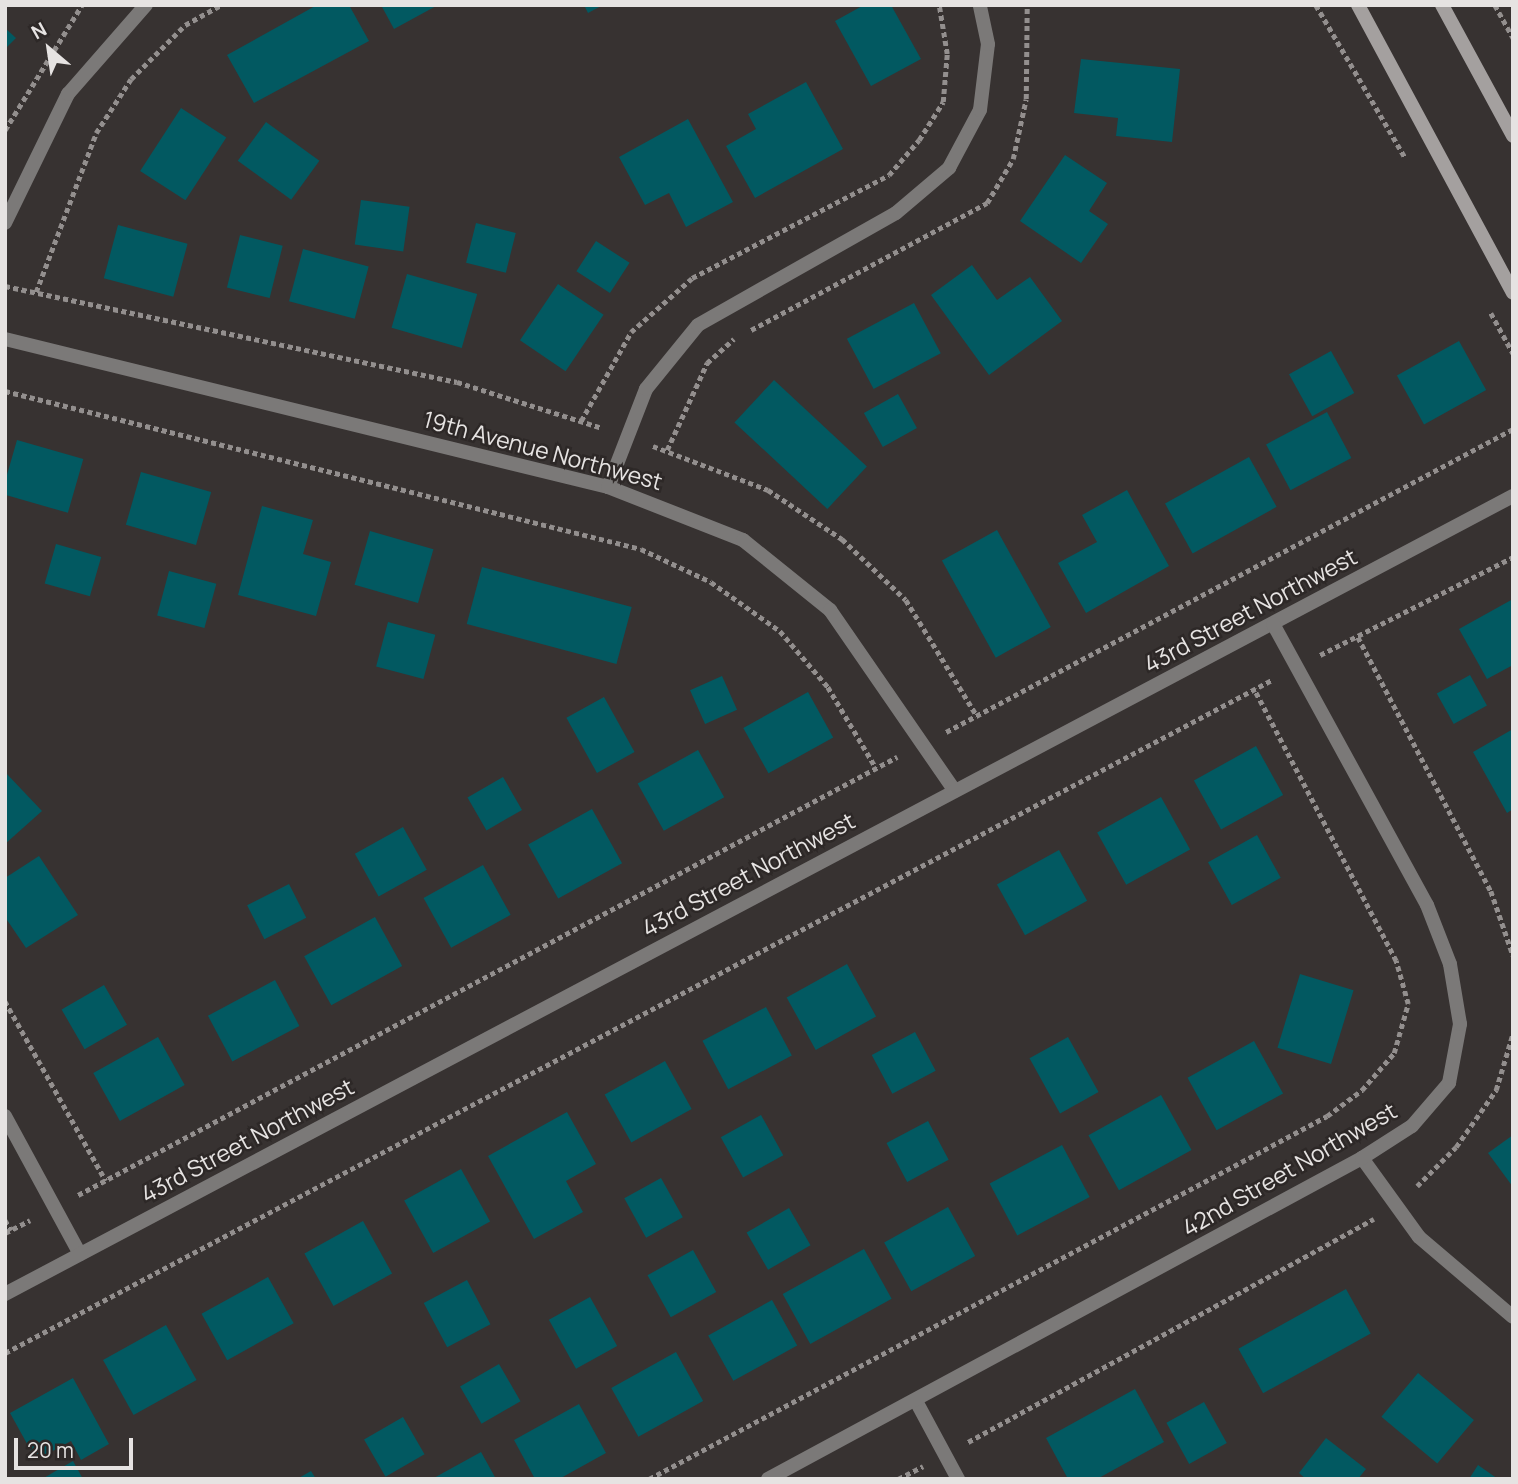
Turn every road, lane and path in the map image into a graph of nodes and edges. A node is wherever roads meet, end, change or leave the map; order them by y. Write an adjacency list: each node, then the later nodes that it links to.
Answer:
1 (82, 5): 11 (path)
2 (146, 5): 14 (street)
3 (222, 5): 16 (path)
4 (939, 5): 16 (path)
5 (980, 5): 24 (street)
6 (1316, 5): 13 (path)
7 (1358, 5): 17 (main road)
8 (1442, 5): 12 (main road)
9 (1495, 5): 10 (path)
10 (1513, 38)
11 (5, 130)
12 (1513, 136)
13 (1408, 162)
14 (5, 223)
15 (5, 286): 16 (path)
16 (36, 292)
17 (1513, 293)
18 (1487, 305): 20 (path)
19 (5, 339): 24 (street, 19th Avenue Northwest)
20 (1513, 353)
21 (5, 391): 30 (path)
22 (1513, 429): 23 (path)
23 (667, 450)
24 (608, 487): 28 (street, 19th Avenue Northwest)
25 (1513, 496): 27 (street, 43rd Street Northwest)
26 (1513, 557): 29 (path)
27 (1273, 624): 28 (street, 43rd Street Northwest); 33 (street, 42nd Street Northwest)
28 (954, 790): 37 (street, 43rd Street Northwest)
29 (1513, 955)
30 (5, 1001)
31 (1513, 1033): 34 (path)
32 (5, 1116): 37 (street)
33 (1363, 1158): 34 (street); 41 (street, 42nd Street Northwest)
34 (1393, 1209): 39 (street); 42 (path)
35 (5, 1220): 36 (path)
36 (5, 1233)
37 (80, 1254): 38 (street, 43rd Street Northwest)
38 (5, 1294)
39 (1513, 1317)
40 (5, 1353): 43 (path)
41 (916, 1401): 42 (street); 44 (street, 42nd Street Northwest)
42 (945, 1454): 45 (street)
43 (649, 1479)
44 (768, 1479)
45 (958, 1479)

